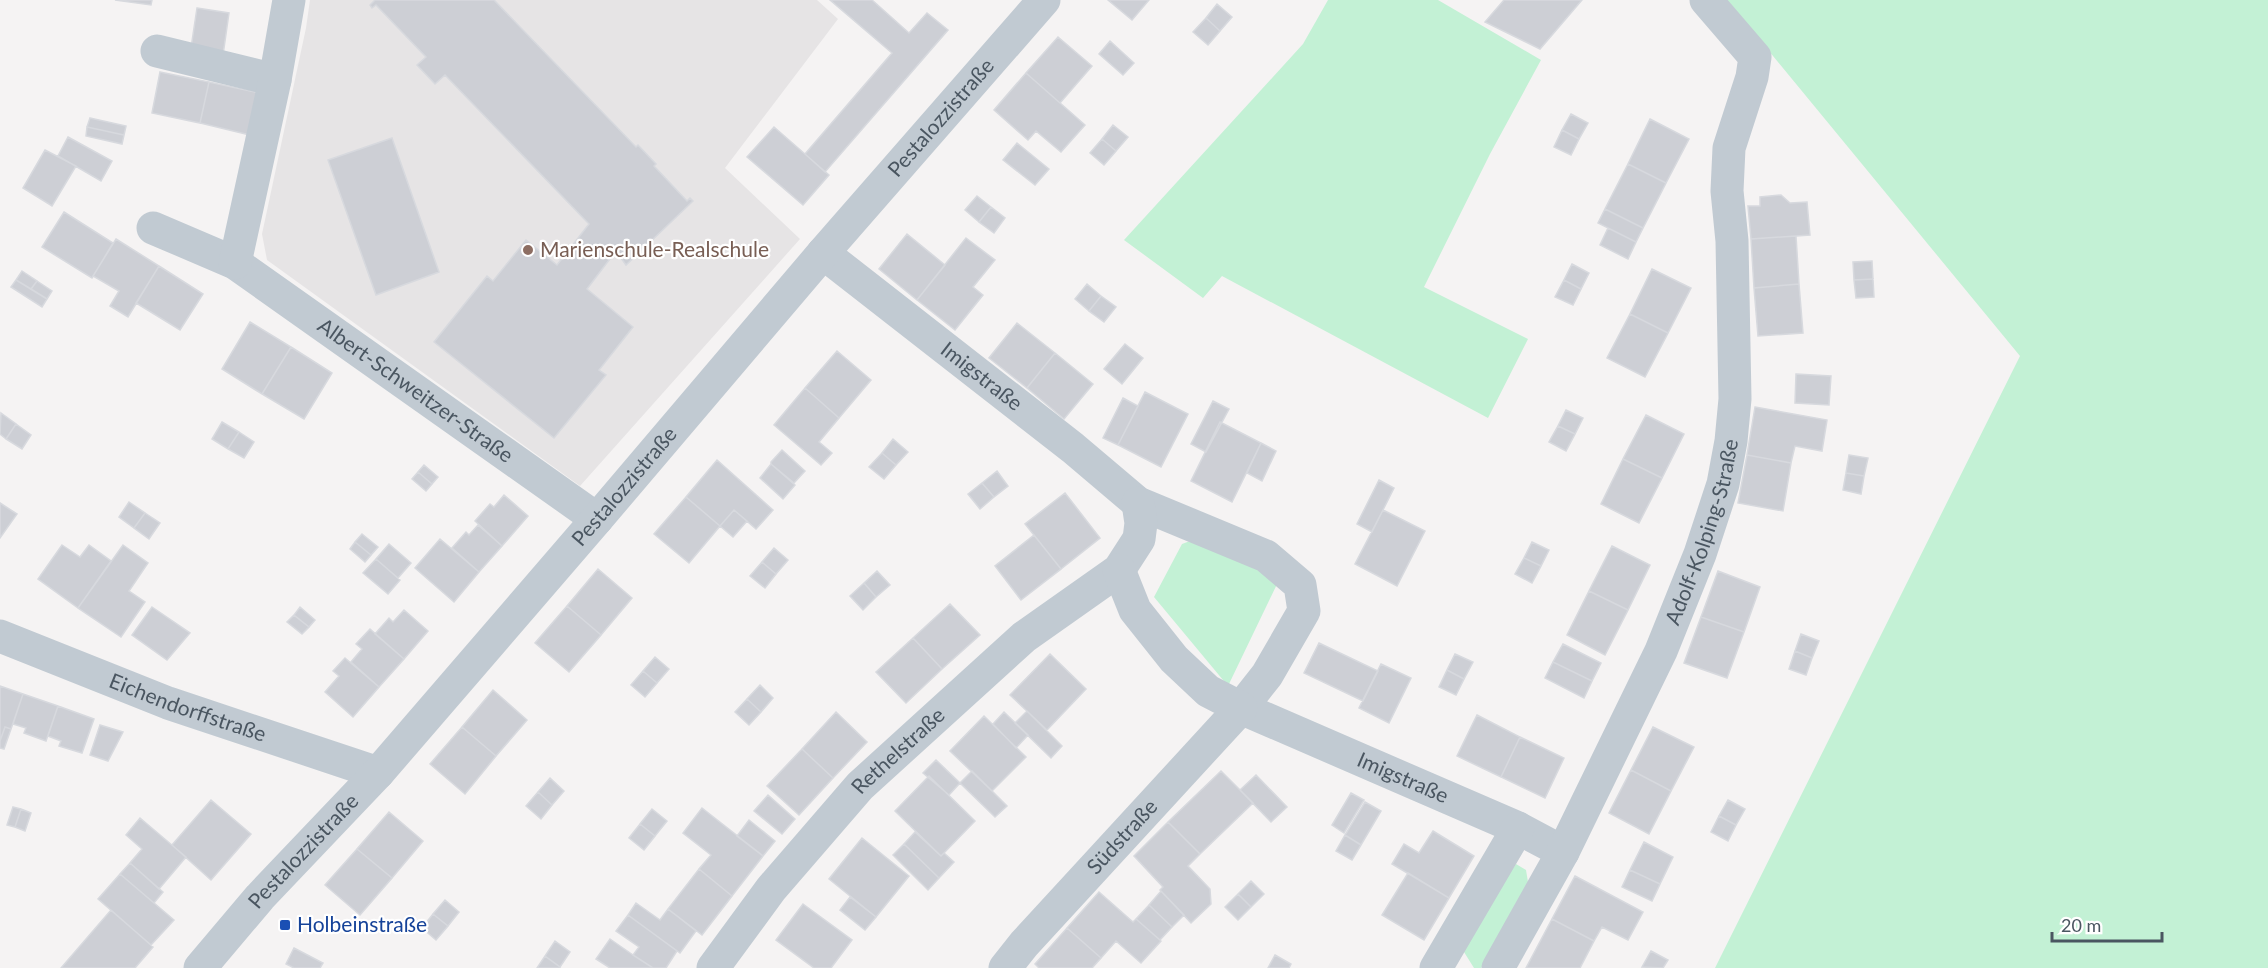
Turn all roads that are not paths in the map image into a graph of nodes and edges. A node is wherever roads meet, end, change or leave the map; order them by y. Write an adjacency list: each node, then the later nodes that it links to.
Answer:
1 (289, 0): 5 (street)
2 (1044, 0): 7 (street, Pestalozzistraße)
3 (1706, 0): 16 (street, Adolf-Kolping-Straße)
4 (158, 51): 5 (street)
5 (275, 80): 8 (street)
6 (153, 228): 8 (street, Albert-Schweitzer-Straße)
7 (823, 253): 9 (street, Imigstraße); 10 (street, Pestalozzistraße)
8 (234, 263): 10 (street, Albert-Schweitzer-Straße)
9 (1138, 503): 11 (street); 13 (street, Imigstraße)
10 (597, 519): 14 (street, Pestalozzistraße)
11 (1119, 570): 13 (street, Imigstraße); 18 (street, Rethelstraße)
12 (0, 636): 14 (street, Eichendorffstraße)
13 (1241, 708): 15 (street, Imigstraße); 19 (street, Südstraße)
14 (378, 773): 17 (street, Pestalozzistraße)
15 (1518, 828): 16 (street, Imigstraße); 20 (street)
16 (1563, 852): 21 (street, Adolf-Kolping-Straße)
17 (200, 968)
18 (713, 968)
19 (1005, 968)
20 (1436, 968)
21 (1498, 968)

